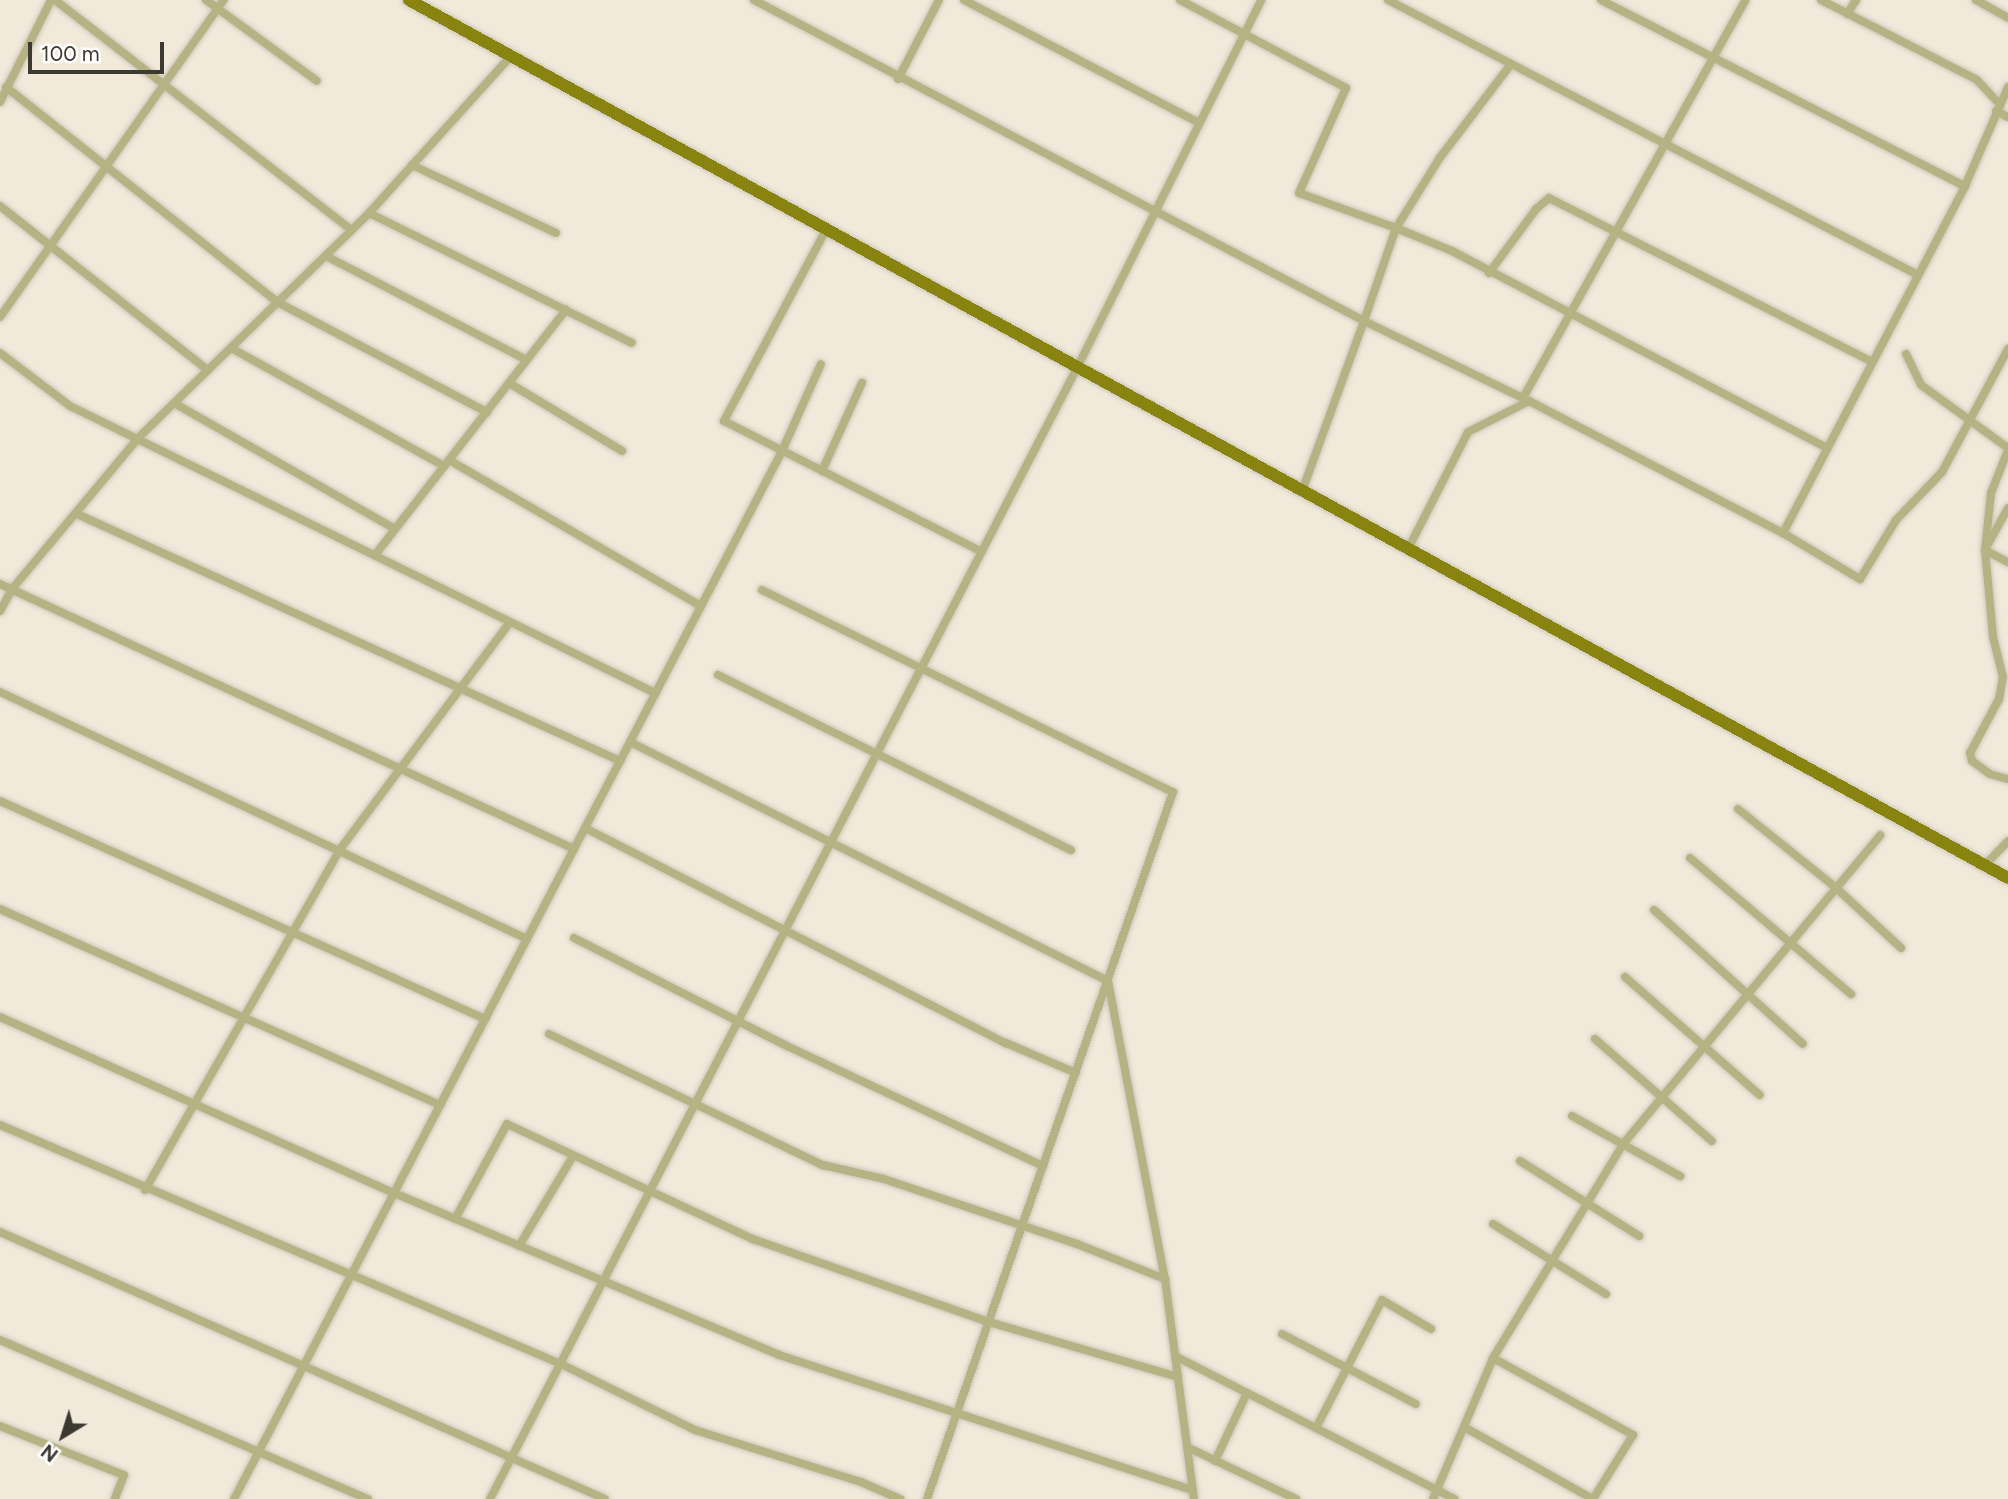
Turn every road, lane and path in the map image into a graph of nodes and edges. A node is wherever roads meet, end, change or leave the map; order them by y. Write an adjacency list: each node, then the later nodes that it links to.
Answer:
1 (53, 0): 25 (street); 27 (street)
2 (206, 0): 16 (street)
3 (224, 0): 16 (street)
4 (409, 0): 20 (main road)
5 (754, 0): 23 (street)
6 (939, 0): 23 (street)
7 (964, 0): 31 (street)
8 (1180, 0): 19 (street)
9 (1261, 0): 19 (street)
10 (1388, 0): 22 (street)
11 (1601, 0): 21 (street)
12 (1745, 0): 21 (street)
13 (1821, 0): 17 (street)
14 (1856, 0): 17 (street)
15 (1976, 0): 18 (street)
16 (218, 9): 24 (street); 25 (street)
17 (1847, 14): 29 (street)
18 (2008, 18)
19 (1244, 33): 31 (street); 40 (street)
20 (511, 56): 33 (street); 39 (main road)
21 (1713, 58): 32 (street); 35 (street)
22 (1511, 64): 32 (street); 40 (street)
23 (898, 79): 37 (street)
24 (317, 81)
25 (163, 86): 34 (street); 41 (street)
26 (2008, 87): 29 (street)
27 (6, 88): 28 (street); 34 (street)
28 (0, 102)
29 (1997, 107): 30 (street); 35 (street)
30 (2008, 117)
31 (1199, 123): 37 (street)
32 (1667, 146): 42 (street); 47 (street)
33 (412, 165): 38 (street); 43 (street)
34 (107, 166): 44 (street); 48 (street)
35 (1965, 186): 47 (street)
36 (0, 206): 44 (street)
37 (1156, 209): 52 (street); 61 (street)
38 (369, 212): 41 (street); 49 (street)
39 (827, 228): 61 (main road); 73 (street)
40 (1396, 228): 46 (street); 52 (street)
41 (351, 230): 45 (street)
42 (1618, 232): 46 (street); 50 (street); 59 (street)
43 (556, 233)
44 (51, 244): 51 (street); 62 (street)
45 (326, 256): 48 (street); 58 (street)
46 (1489, 273): 50 (street)
47 (1918, 275): 59 (street)
48 (279, 303): 54 (street); 67 (street)
49 (566, 310): 53 (street); 58 (street)
50 (1569, 315): 65 (street); 70 (street)
51 (0, 317)
52 (1364, 321): 65 (street); 76 (street)
53 (632, 343)
54 (231, 348): 62 (street); 74 (street)
55 (2008, 349): 68 (street)
56 (0, 353): 69 (street)
57 (1906, 354): 68 (street)
58 (527, 360): 63 (street)
59 (1872, 362): 70 (street)
60 (821, 364): 73 (street)
61 (1078, 366): 76 (main road); 83 (street)
62 (208, 370): 66 (street)
63 (509, 383): 67 (street); 72 (street)
64 (862, 383): 75 (street)
65 (1526, 400): 80 (street); 81 (street)
66 (174, 403): 69 (street); 79 (street)
67 (487, 412): 74 (street)
68 (1969, 421): 71 (street); 80 (street)
69 (139, 438): 78 (street); 84 (street)
70 (1828, 448): 80 (street)
71 (2008, 449): 82 (street)
72 (622, 451)
73 (782, 451): 75 (street); 89 (street)
74 (447, 463): 79 (street); 89 (street)
75 (822, 471): 83 (street)
76 (1303, 489): 81 (main road)
77 (2008, 508): 82 (street)
78 (77, 514): 87 (street); 94 (street)
79 (395, 529): 84 (street)
80 (1783, 533)
81 (1409, 547): 112 (main road)
82 (1985, 550): 85 (street); 101 (street)
83 (982, 552): 92 (street)
84 (375, 555): 91 (street)
85 (2008, 562)
86 (0, 584): 87 (street)
87 (12, 589): 90 (street); 100 (street)
88 (762, 590): 92 (street)
89 (701, 606): 96 (street)
90 (0, 611)
91 (510, 622): 94 (street); 96 (street)
92 (921, 669): 98 (street); 124 (street)
93 (718, 675): 98 (street)
94 (461, 689): 99 (street); 100 (street)
95 (0, 692): 108 (street)
96 (655, 693): 97 (street)
97 (629, 742): 99 (street); 107 (street)
98 (877, 755): 107 (street); 110 (street)
99 (620, 761): 104 (street)
100 (398, 768): 108 (street); 109 (street)
101 (2008, 779)
102 (0, 801): 117 (street)
103 (1738, 809): 114 (street)
104 (585, 828): 109 (street); 118 (street)
105 (1880, 835): 114 (street)
106 (2008, 841): 112 (street)
107 (830, 846): 118 (street); 124 (street)
108 (341, 848): 117 (street); 120 (street)
109 (574, 849): 120 (street)
110 (1071, 850)
111 (1690, 858): 121 (street)
112 (1985, 865): 113 (main road)
113 (2008, 878)
114 (1835, 887): 121 (street); 122 (street)
115 (0, 909): 128 (street)
116 (1654, 910): 125 (street)
117 (292, 933): 128 (street); 129 (street)
118 (785, 933): 130 (street); 135 (street)
119 (574, 938): 130 (street)
120 (527, 939): 129 (street)
121 (1789, 941): 125 (street); 126 (street)
122 (1901, 948)
123 (1625, 977): 133 (street)
124 (1108, 981): 135 (street); 161 (street)
125 (1746, 993): 133 (street); 134 (street)
126 (1851, 994)
127 (0, 1017): 138 (street)
128 (244, 1017): 138 (street); 139 (street)
129 (485, 1019): 139 (street)
130 (739, 1021): 140 (street); 147 (street)
131 (549, 1034): 140 (street)
132 (1595, 1039): 137 (street)
133 (1702, 1044): 136 (street); 137 (street)
134 (1803, 1044)
135 (1076, 1073): 147 (street)
136 (1760, 1095)
137 (1660, 1096): 143 (street); 144 (street)
138 (194, 1103): 149 (street); 150 (street)
139 (440, 1105): 150 (street)
140 (695, 1107): 151 (street); 155 (street)
141 (1572, 1116): 144 (street)
142 (0, 1125): 149 (street)
143 (1712, 1141)
144 (1623, 1144): 148 (street); 152 (street)
145 (573, 1156): 151 (street); 153 (street); 158 (street)
146 (1520, 1161): 152 (street)
147 (1043, 1166): 155 (street)
148 (1680, 1176)
149 (145, 1189): 160 (street)
150 (394, 1193): 153 (street); 160 (street)
151 (650, 1193): 162 (street); 164 (street)
152 (1586, 1203): 157 (street); 159 (street)
153 (455, 1219): 158 (street)
154 (1493, 1224): 159 (street)
155 (1022, 1226): 161 (street); 164 (street)
156 (0, 1232): 171 (street)
157 (1639, 1236)
158 (519, 1246): 162 (street)
159 (1552, 1260): 163 (street); 169 (street)
160 (350, 1273): 170 (street); 171 (street)
161 (1165, 1279): 168 (street)
162 (604, 1282): 170 (street); 176 (street)
163 (1606, 1294)
164 (989, 1322): 173 (street); 176 (street)
165 (1431, 1329): 172 (street)
166 (1282, 1334): 172 (street)
167 (0, 1340): 181 (street)
168 (1175, 1356): 173 (street); 174 (street)
169 (1493, 1358): 178 (street); 197 (street)
170 (561, 1364): 182 (street); 192 (street)
171 (304, 1366): 181 (street); 182 (street)
172 (1347, 1369): 175 (street); 179 (street)
173 (1178, 1377): 180 (street)
174 (1247, 1393): 179 (street); 183 (street)
175 (1416, 1404)
176 (957, 1413): 185 (street); 193 (street)
177 (0, 1426): 186 (street)
178 (1464, 1427): 184 (street); 197 (street)
179 (1316, 1428): 184 (street)
180 (1187, 1447): 183 (street); 185 (street)
181 (259, 1455): 188 (street); 189 (street)
182 (512, 1457): 190 (street); 191 (street)
183 (1215, 1461): 194 (street)
184 (1437, 1490): 195 (street); 196 (street)
185 (1193, 1494)
186 (116, 1497): 187 (street)
187 (126, 1499)
188 (234, 1499)
189 (368, 1499)
190 (490, 1499)
191 (605, 1499)
192 (900, 1499)
193 (927, 1499)
194 (1296, 1499)
195 (1433, 1499)
196 (1455, 1499)
197 (1593, 1499)

